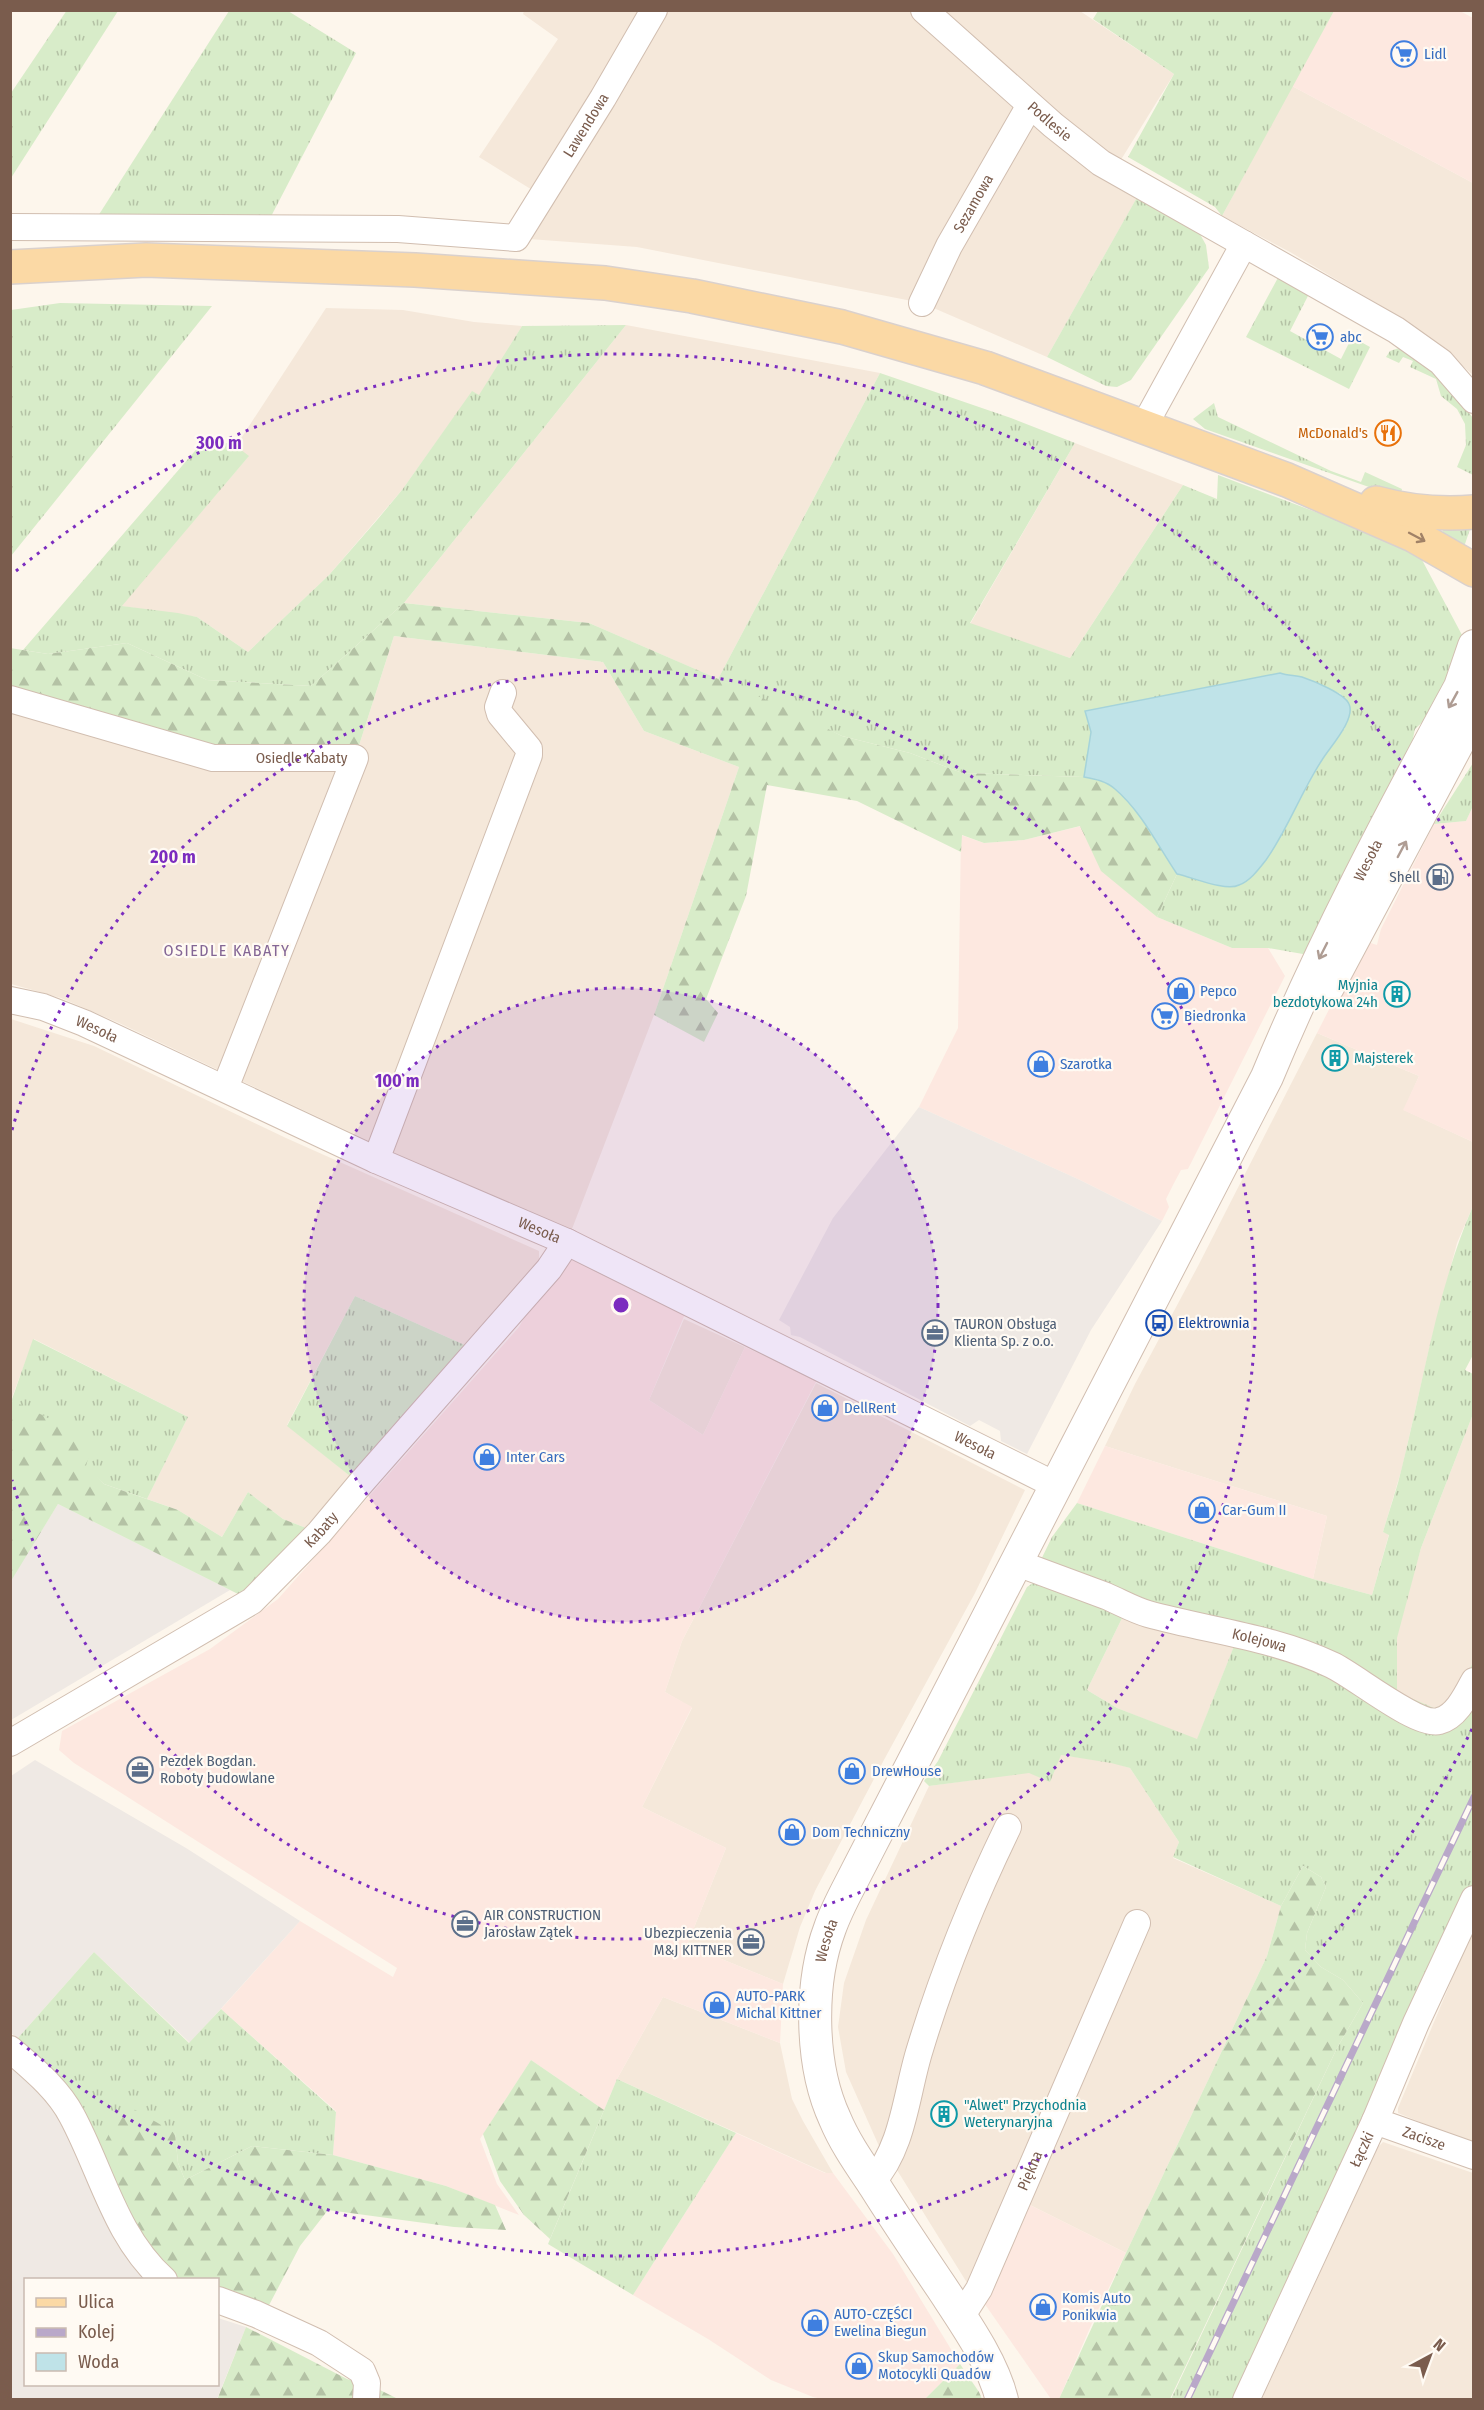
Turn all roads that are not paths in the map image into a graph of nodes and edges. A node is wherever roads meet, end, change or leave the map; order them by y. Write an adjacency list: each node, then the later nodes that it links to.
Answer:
1 (654, 10): 4 (street, Lawendowa)
2 (924, 10): 3 (street, Podlesie)
3 (1030, 105): 5 (street, Podlesie); 7 (street, Sezamowa)
4 (10, 227)
5 (1245, 244): 8 (street, Podlesie); 9 (street)
6 (10, 267): 9 (main road)
7 (922, 303)
8 (1473, 400)
9 (1144, 426): 10 (main road)
10 (1287, 480): 11 (main road); 12 (main road, one-way to 12)
11 (1473, 512)
12 (1473, 570)
13 (1473, 646): 18 (street, Wesoła, one-way to 18)
14 (503, 693): 20 (street)
15 (10, 699): 19 (street, Osiedle Kabaty)
16 (1473, 713): 18 (street, Wesoła, one-way to 16)
17 (10, 1000): 19 (street, Wesoła)
18 (1267, 1077): 22 (street, Wesoła)
19 (225, 1088): 20 (street, Wesoła)
20 (376, 1160): 21 (street, Wesoła)
21 (567, 1242): 22 (street, Wesoła); 25 (street, Kabaty)
22 (1057, 1486): 23 (street, Wesoła)
23 (1017, 1563): 24 (street, Kolejowa); 32 (street, Wesoła)
24 (1473, 1681)
25 (10, 1743)
26 (1008, 1827): 32 (street)
27 (1473, 1899): 30 (street, Łączki)
28 (1137, 1923): 35 (street, Piękna)
29 (10, 2049): 33 (street)
30 (1375, 2121): 31 (street, Zacisze); 38 (street, Łączki)
31 (1473, 2156)
32 (872, 2181): 35 (street, Wesoła)
33 (162, 2278)
34 (219, 2300): 36 (street)
35 (961, 2317): 37 (street, Wesoła)
36 (366, 2400)
37 (1002, 2400)
38 (1246, 2400)

